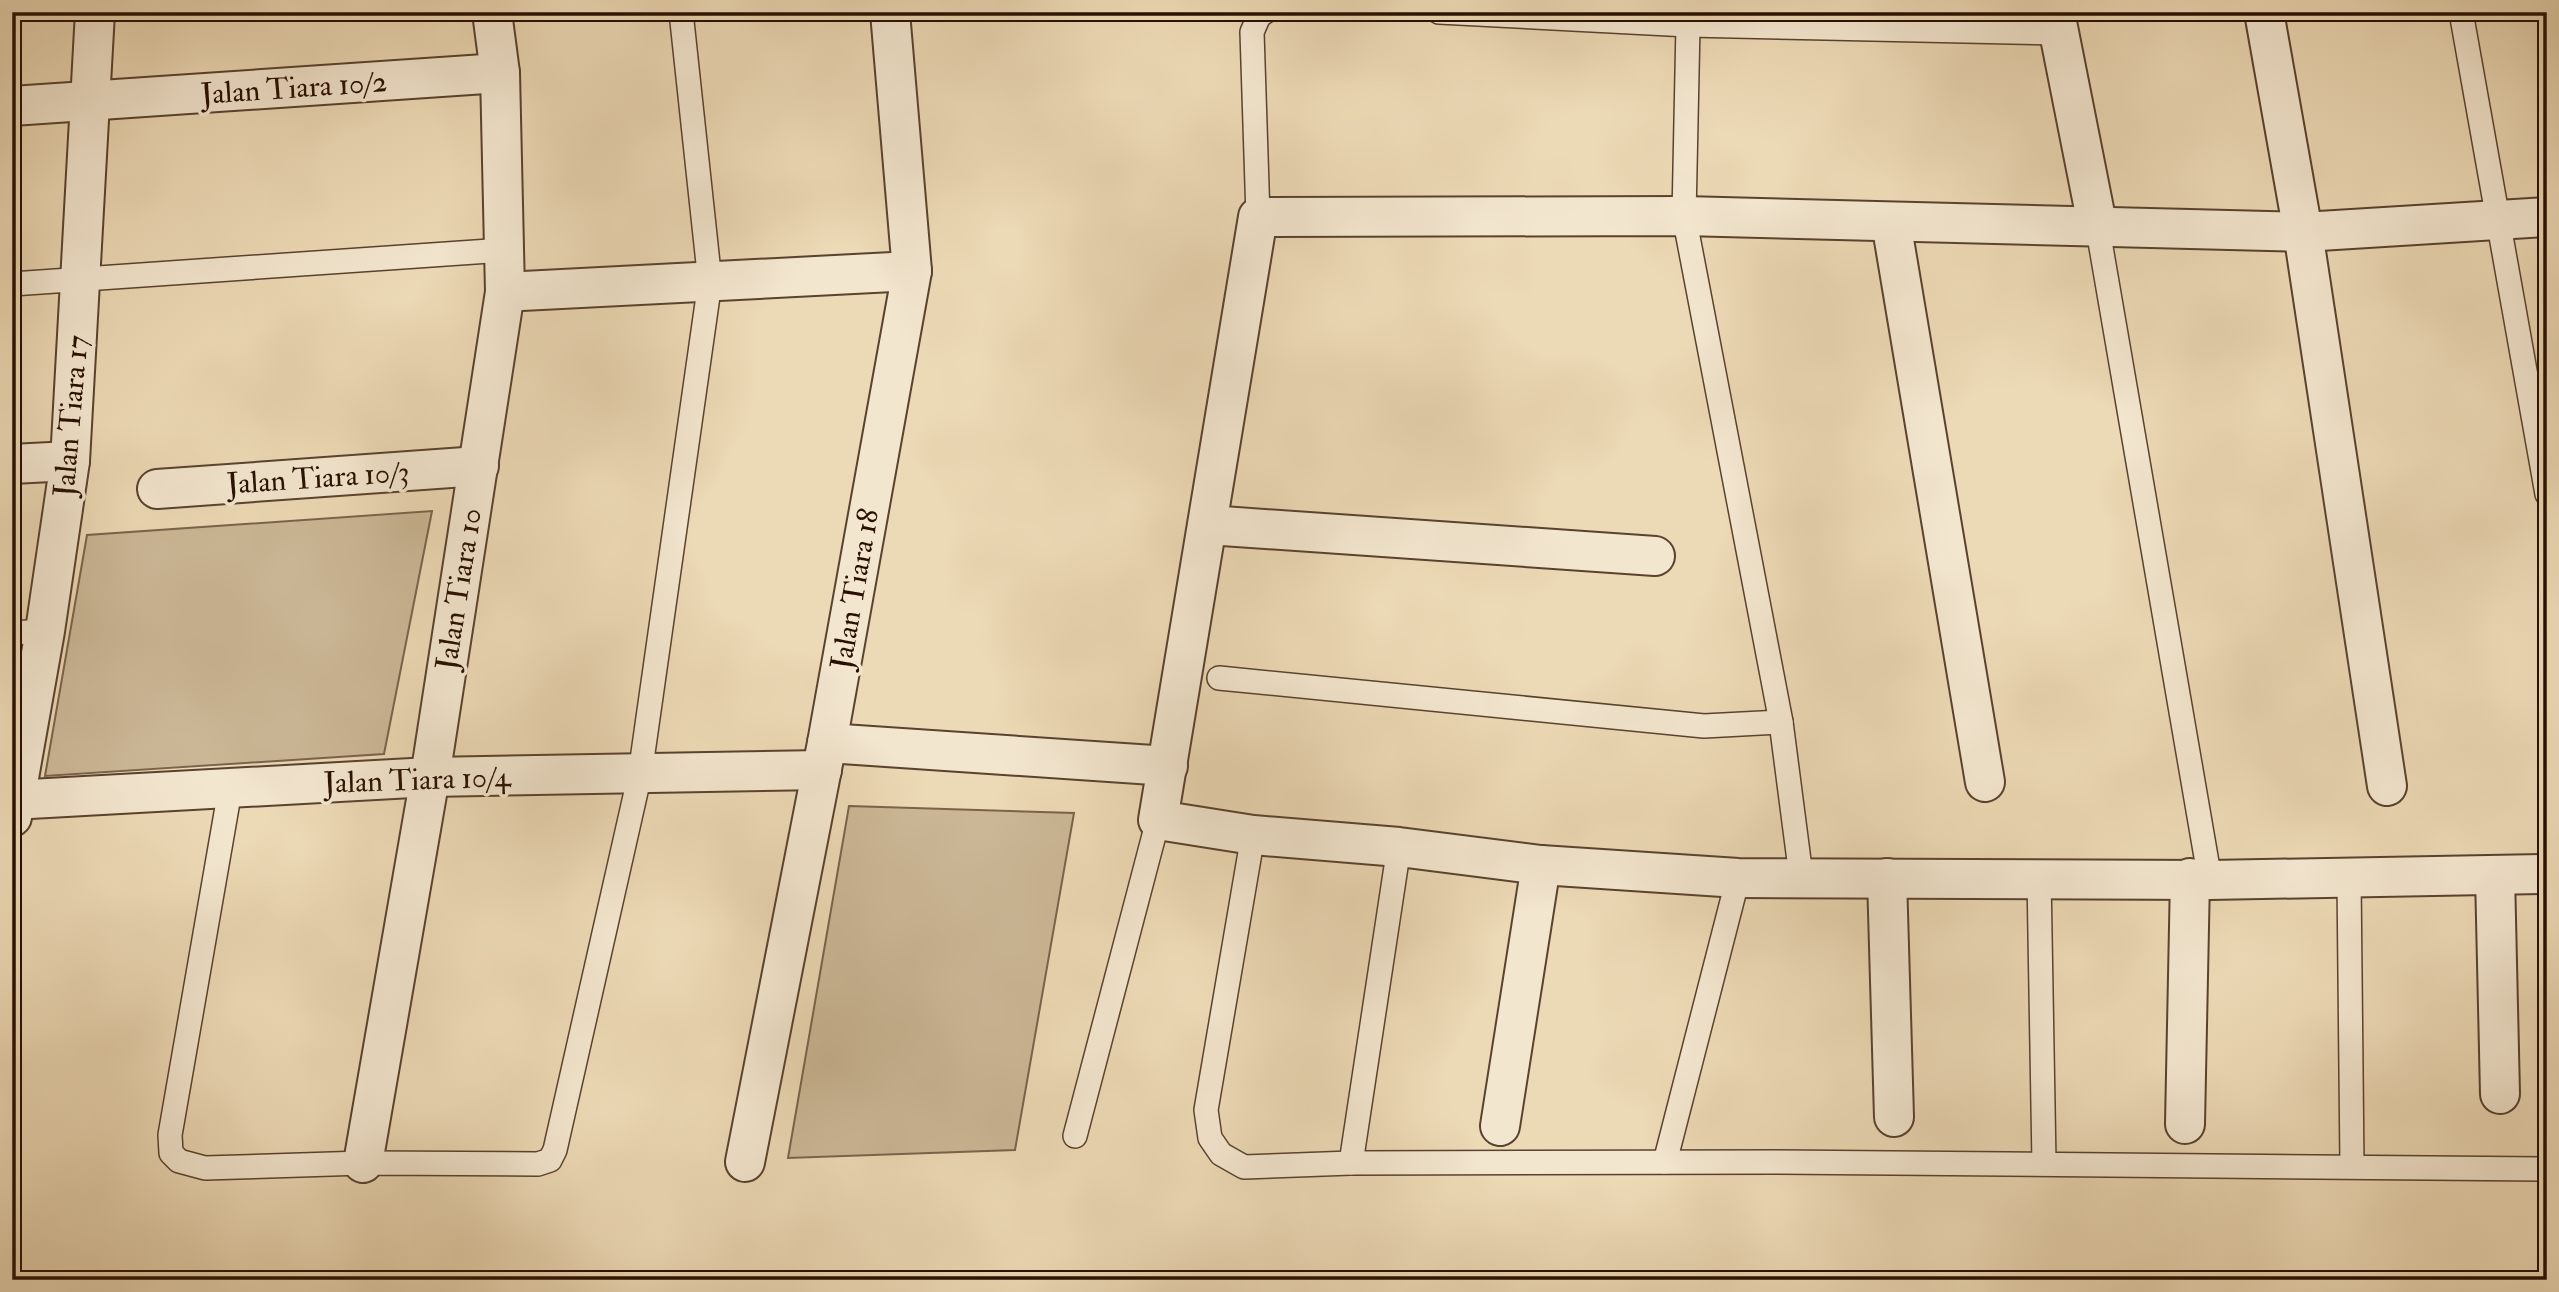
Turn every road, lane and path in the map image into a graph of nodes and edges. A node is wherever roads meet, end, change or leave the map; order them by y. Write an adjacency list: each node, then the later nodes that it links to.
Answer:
1 (95, 12): 12 (street, Jalan Tiara 17)
2 (492, 12): 11 (street, Jalan Tiara 10)
3 (681, 12): 24 (lane)
4 (890, 12): 22 (street, Jalan Tiara 18)
5 (1265, 12): 15 (lane)
6 (1438, 12): 10 (lane)
7 (2264, 12): 20 (street)
8 (2461, 12): 17 (lane)
9 (2057, 22): 10 (lane); 19 (street)
10 (1688, 25): 14 (lane)
11 (500, 73): 12 (street, Jalan Tiara 10/2); 21 (street, Jalan Tiara 10)
12 (88, 103): 13 (street, Jalan Tiara 10/2); 23 (street, Jalan Tiara 17)
13 (12, 106)
14 (1684, 216): 15 (street); 18 (street); 36 (lane)
15 (1258, 217): 32 (street)
16 (2547, 217): 17 (street)
17 (2500, 219): 20 (street); 31 (lane)
18 (1891, 222): 19 (street); 41 (street)
19 (2098, 224): 20 (street); 56 (lane)
20 (2304, 232): 42 (street)
21 (504, 250): 23 (lane); 26 (street, Jalan Tiara 10)
22 (912, 271): 24 (street); 37 (street, Jalan Tiara 18)
23 (82, 280): 25 (lane); 27 (street, Jalan Tiara 17)
24 (710, 282): 26 (street); 39 (lane)
25 (12, 284)
26 (505, 292): 29 (street, Jalan Tiara 10)
27 (70, 461): 28 (street); 34 (street, Jalan Tiara 17)
28 (12, 464)
29 (479, 466): 30 (street, Jalan Tiara 10/3); 40 (street, Jalan Tiara 10)
30 (157, 489)
31 (2547, 494)
32 (1208, 526): 33 (street); 38 (street)
33 (1655, 556)
34 (29, 632): 44 (street, Jalan Tiara 17)
35 (1219, 678): 36 (lane)
36 (1781, 722): 51 (lane)
37 (825, 756): 38 (street, Jalan Tiara 10/4); 39 (street, Jalan Tiara 10/4); 62 (street, Jalan Tiara 18)
38 (1168, 766): 45 (street)
39 (640, 774): 40 (street, Jalan Tiara 10/4); 64 (lane)
40 (430, 777): 43 (street, Jalan Tiara 10/4); 64 (street, Jalan Tiara 10)
41 (1985, 782)
42 (2387, 786)
43 (230, 790): 44 (street, Jalan Tiara 10/4); 64 (lane)
44 (14, 806)
45 (1158, 820): 46 (street); 61 (lane)
46 (1253, 835): 47 (street); 65 (lane)
47 (1399, 847): 48 (street); 65 (lane)
48 (1541, 865): 53 (street); 60 (street)
49 (2547, 874): 50 (street)
50 (2495, 875): 55 (street); 57 (street)
51 (1801, 876): 53 (street); 54 (street)
52 (2039, 877): 54 (street); 56 (street); 66 (lane)
53 (1738, 878): 63 (lane)
54 (1887, 878): 58 (street)
55 (2349, 878): 56 (street); 67 (lane)
56 (2200, 879): 59 (street)
57 (2500, 1094)
58 (1894, 1117)
59 (2185, 1124)
60 (1500, 1126)
61 (1075, 1136)
62 (745, 1162)
63 (1665, 1162): 65 (lane); 66 (lane)
64 (363, 1163)
65 (1351, 1163)
66 (2044, 1163): 67 (lane)
67 (2352, 1166): 68 (lane)
68 (2547, 1170)

